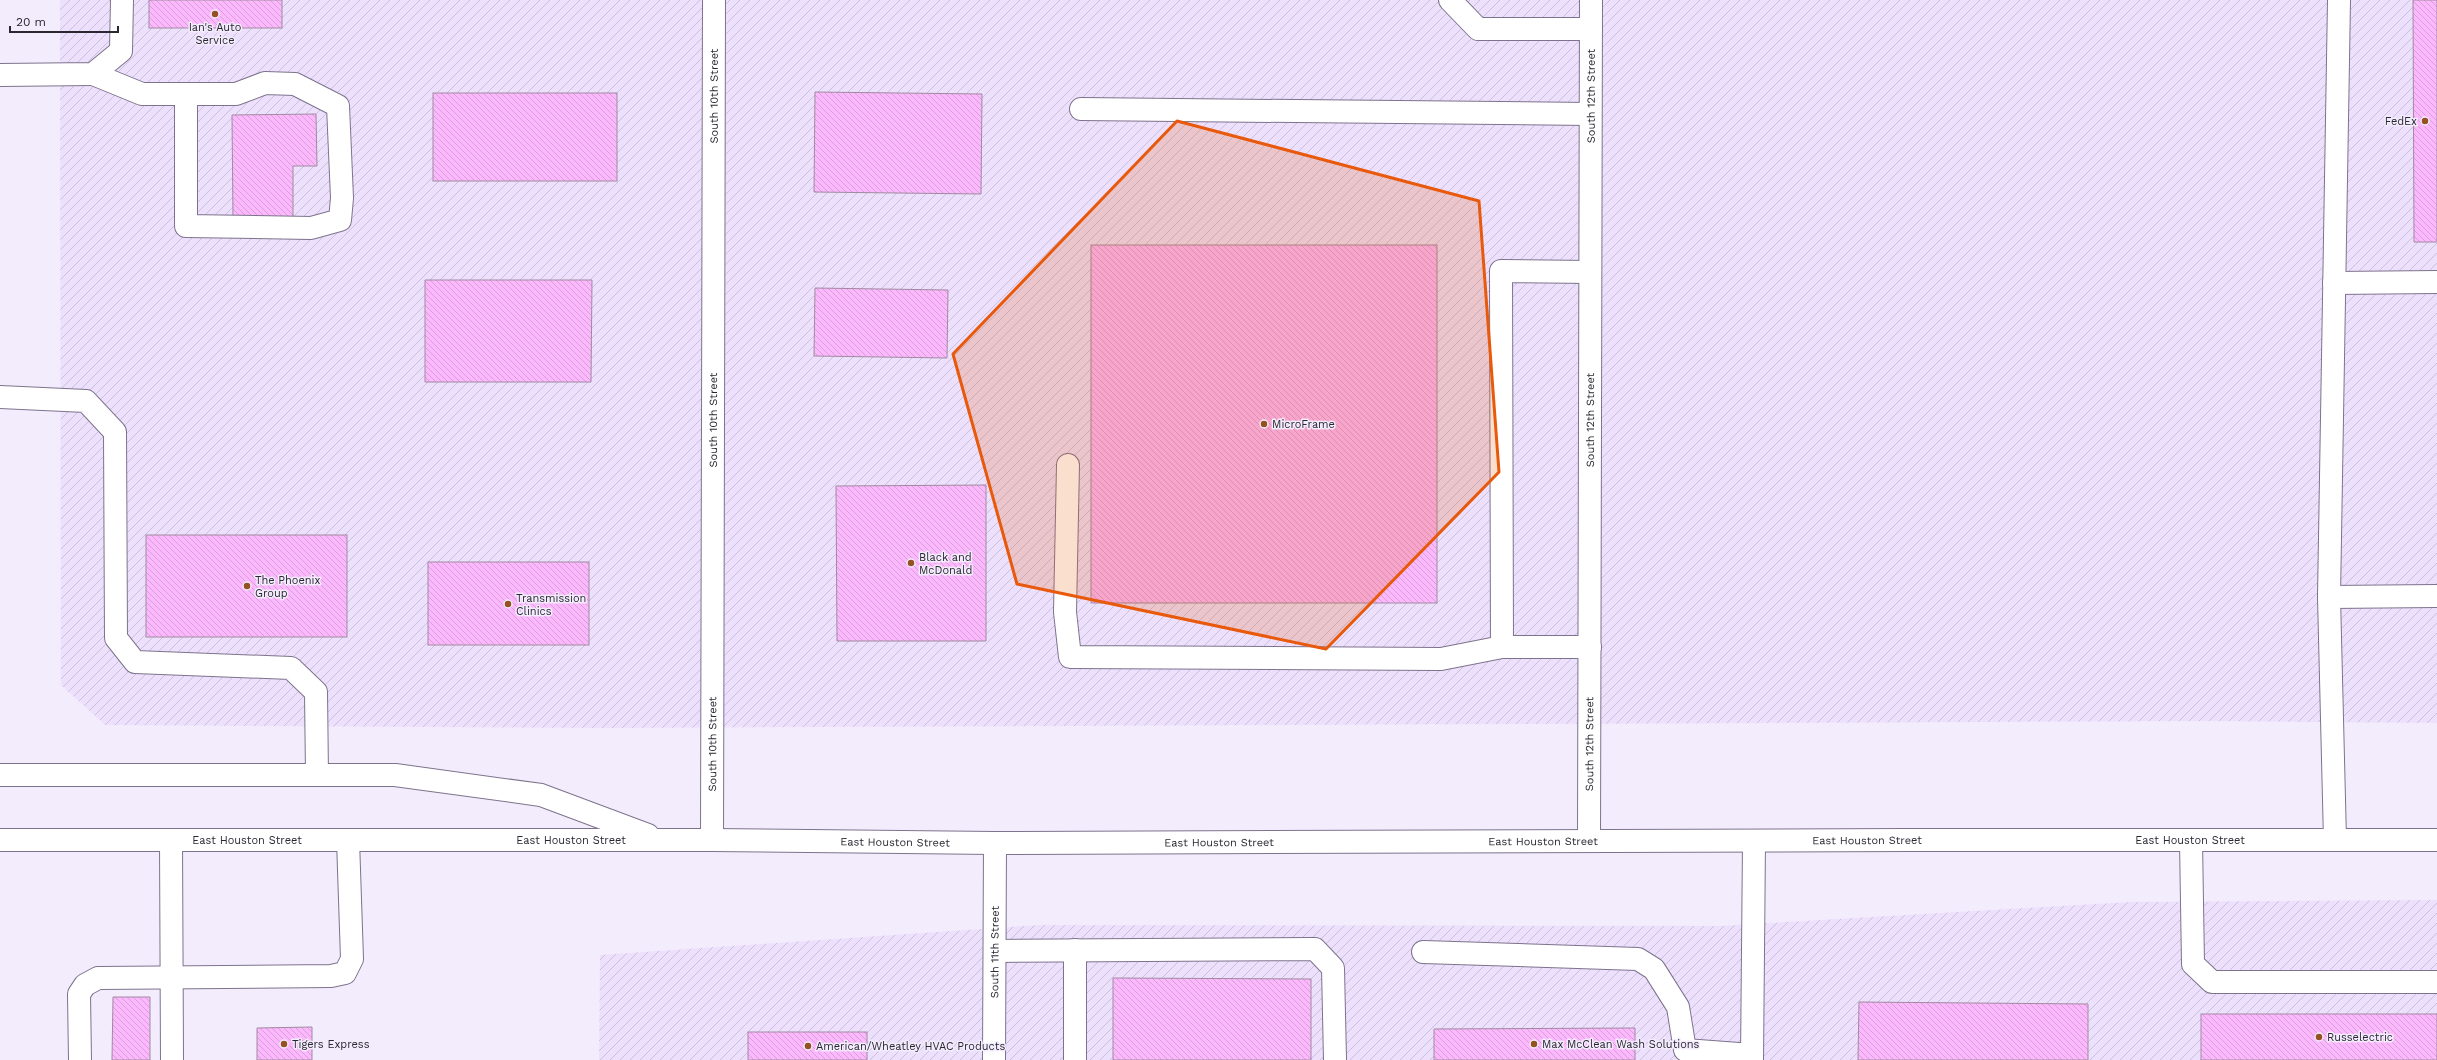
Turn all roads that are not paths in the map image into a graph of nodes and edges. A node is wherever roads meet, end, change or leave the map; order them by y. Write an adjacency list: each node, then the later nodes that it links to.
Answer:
1 (122, 0): 7 (street)
2 (714, 0): 27 (street, South 10th Street)
3 (1450, 0): 6 (street)
4 (1591, 0): 6 (street, South 12th Street)
5 (2339, 0): 14 (street)
6 (1590, 29): 11 (street, South 12th Street)
7 (93, 74): 8 (street); 9 (street)
8 (0, 75)
9 (186, 94): 9 (street)
10 (1081, 108): 11 (street)
11 (1590, 114): 12 (street, South 12th Street)
12 (1590, 272): 19 (street); 20 (street, South 12th Street)
13 (2437, 282): 14 (street)
14 (2334, 283): 18 (street)
15 (0, 397): 22 (street)
16 (1068, 465): 19 (street)
17 (2437, 596): 18 (street)
18 (2328, 597): 28 (street)
19 (1502, 647): 20 (street)
20 (1590, 647): 30 (street, South 12th Street)
21 (0, 775): 22 (street)
22 (317, 775): 26 (street)
23 (0, 840): 24 (street, East Houston Street)
24 (171, 840): 25 (street, East Houston Street); 37 (street)
25 (348, 840): 26 (street, East Houston Street); 37 (street)
26 (660, 840): 27 (street, East Houston Street)
27 (712, 840): 33 (street, East Houston Street)
28 (2335, 840): 29 (street, East Houston Street); 31 (street, East Houston Street)
29 (2437, 840)
30 (1589, 841): 32 (street, East Houston Street); 33 (street, East Houston Street)
31 (2191, 841): 32 (street, East Houston Street); 38 (street)
32 (1754, 842): 39 (street)
33 (995, 843): 35 (street, South 11th Street)
34 (1075, 950): 35 (street); 43 (street); 44 (street)
35 (995, 951): 42 (street, South 11th Street)
36 (1423, 952): 39 (street)
37 (172, 979): 40 (street); 41 (street)
38 (2437, 982)
39 (1752, 1057)
40 (80, 1060)
41 (172, 1060)
42 (994, 1060)
43 (1075, 1060)
44 (1335, 1060)

